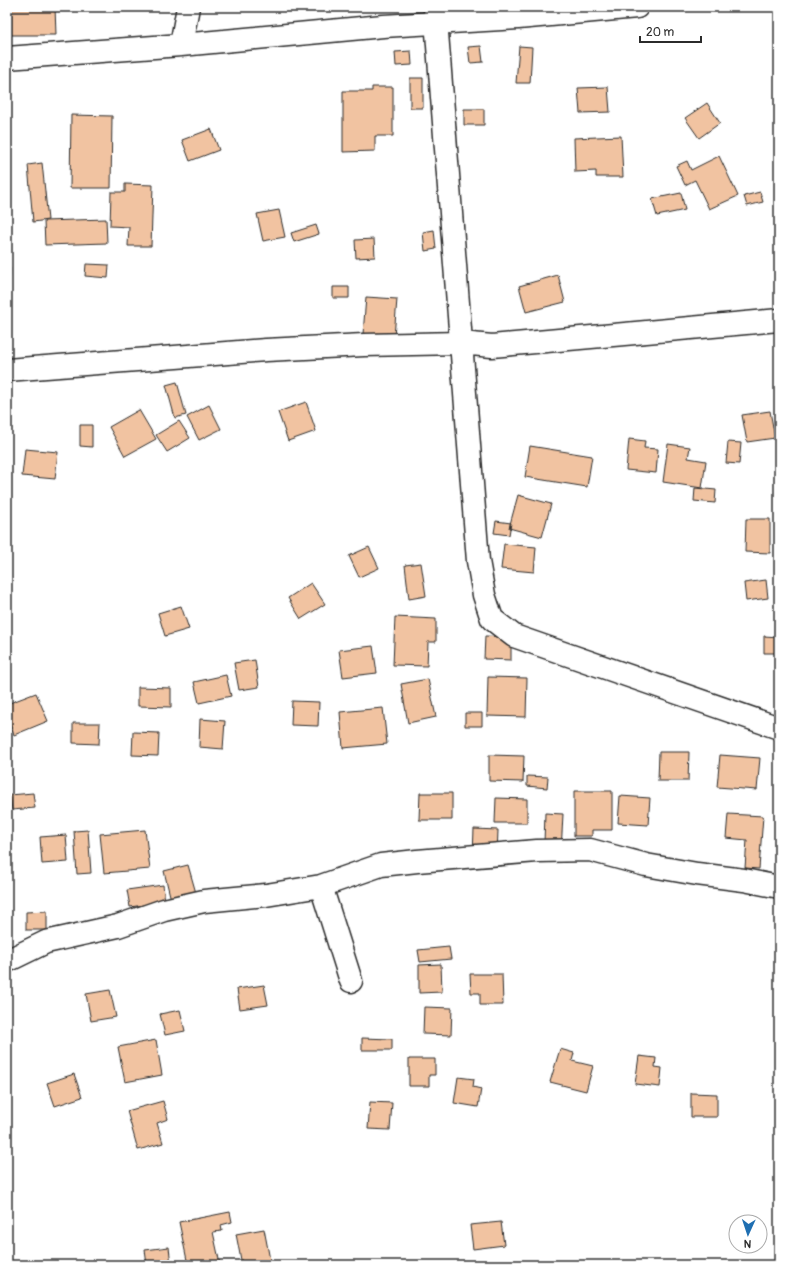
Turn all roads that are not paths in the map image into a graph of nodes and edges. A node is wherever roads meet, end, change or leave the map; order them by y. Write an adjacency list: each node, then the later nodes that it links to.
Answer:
1 (188, 7): 4 (street)
2 (637, 7): 3 (street)
3 (436, 15): 4 (street); 7 (street)
4 (181, 45): 5 (street)
5 (7, 58)
6 (779, 320): 7 (street)
7 (461, 343): 8 (street); 9 (street)
8 (7, 370)
9 (779, 728)
10 (321, 886): 11 (street); 12 (street); 13 (street)
11 (779, 887)
12 (7, 961)
13 (351, 981)

